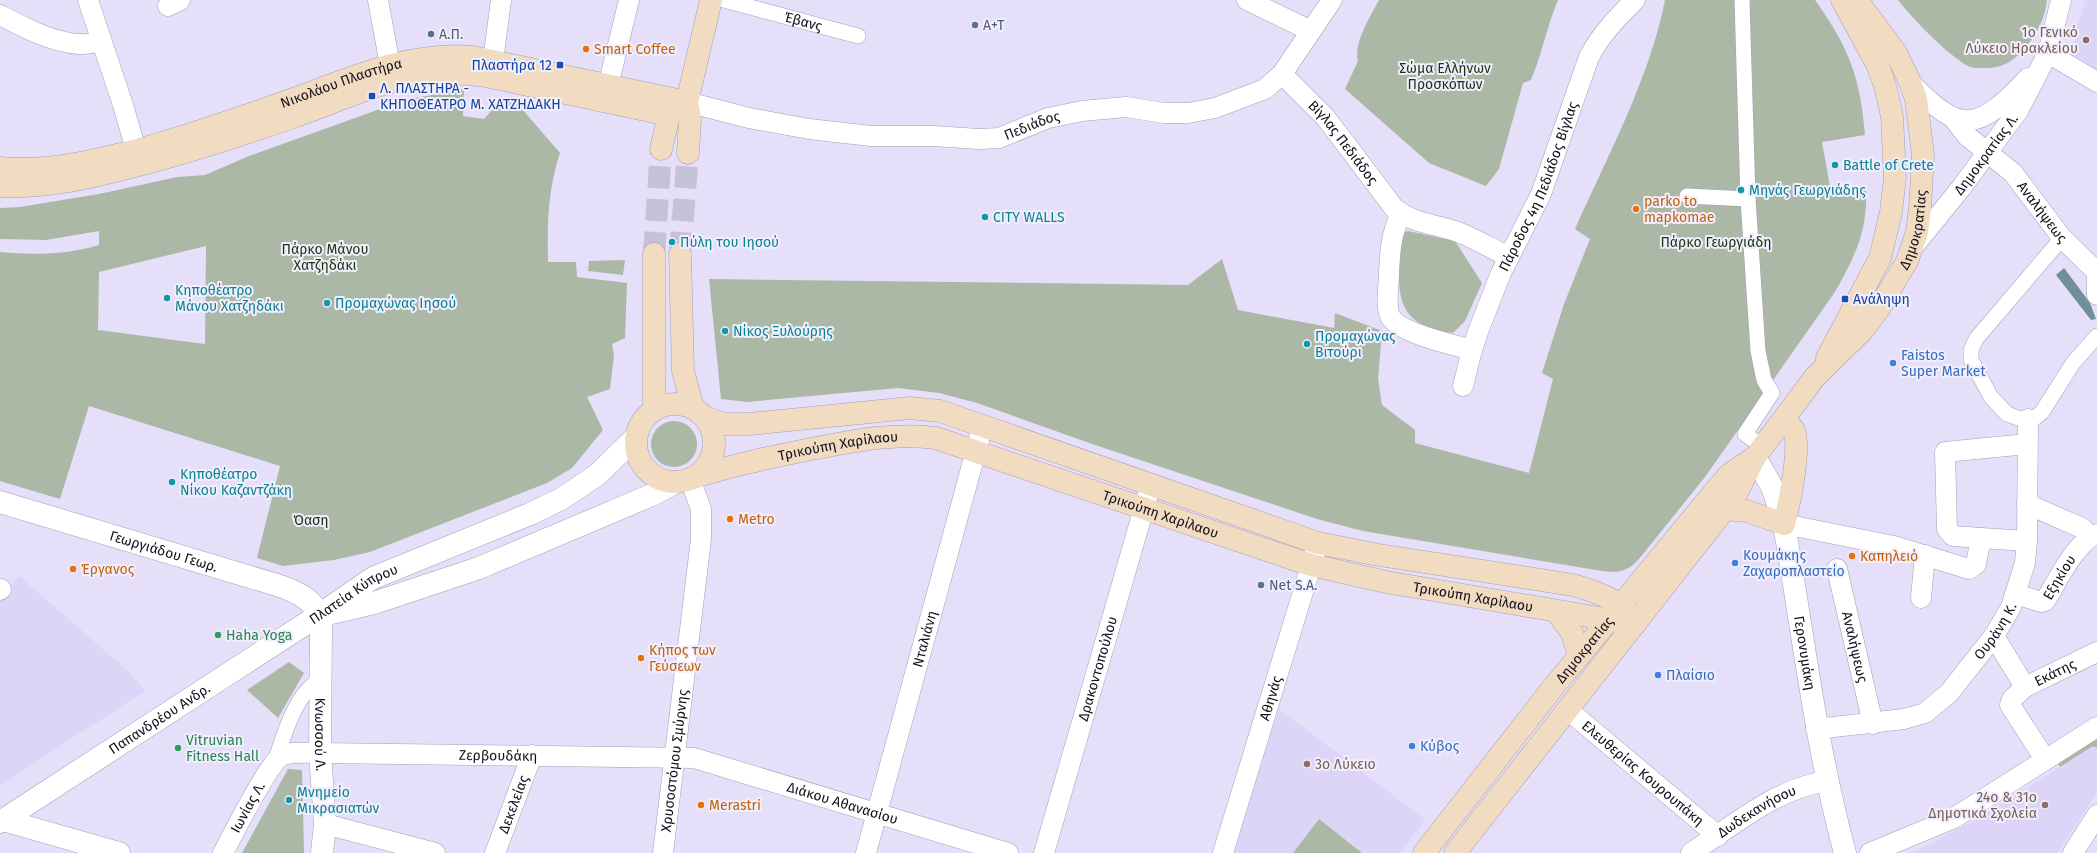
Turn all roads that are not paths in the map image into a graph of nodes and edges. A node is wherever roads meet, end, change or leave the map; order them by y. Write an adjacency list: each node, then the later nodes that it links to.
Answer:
1 (88, 0): 17 (street)
2 (378, 0): 20 (street)
3 (501, 0): 19 (street)
4 (629, 0): 24 (street)
5 (711, 0): 25 (main road)
6 (724, 0): 16 (street, Έβανς)
7 (1247, 0): 15 (street)
8 (1332, 0): 15 (street, Πεδιάδος)
9 (1635, 0): 41 (street, Πάροδος 4η Πεδιάδος Βίγλας)
10 (1742, 0): 35 (street)
11 (1842, 0): 46 (main road, Δημοκρατίας)
12 (1857, 0): 22 (main road, Δημοκρατίας)
13 (2061, 0): 18 (street, Δημοκρατίας Λ.)
14 (1, 20): 17 (street)
15 (1311, 31): 21 (street, Πεδιάδος)
16 (858, 36)
17 (100, 41): 29 (street)
18 (2046, 58): 23 (street); 27 (street); 30 (street, Δημοκρατίας Λ.)
19 (493, 61): 20 (main road, Νικολάου Πλαστήρα); 24 (main road, Νικολάου Πλαστήρα)
20 (390, 65): 29 (main road, Νικολάου Πλαστήρα)
21 (1282, 74): 25 (street, Πεδιάδος); 36 (street, Βίγλας Πεδιάδος)
22 (1910, 82): 27 (street, Αναλήψεως); 38 (main road, Δημοκρατίας)
23 (2097, 82)
24 (608, 86): 25 (main road, Νικολάου Πλαστήρα)
25 (687, 102): 26 (main road); 31 (main road)
26 (669, 114): 28 (main road); 33 (main road, Νικολάου Πλαστήρα)
27 (1954, 119): 30 (street, Αναλήψεως)
28 (661, 149)
29 (136, 150): 32 (main road, Νικολάου Πλαστήρα)
30 (1988, 152): 37 (street, Αναλήψεως); 38 (street, Δημοκρατίας Λ.)
31 (688, 153)
32 (0, 168)
33 (0, 186)
34 (1687, 196): 35 (street)
35 (1748, 198): 56 (street)
36 (1401, 214): 41 (street); 45 (street)
37 (2062, 238): 42 (street, Αναλήψεως); 50 (street)
38 (1913, 247): 46 (main road, Δημοκρατίας)
39 (654, 254): 48 (main road)
40 (680, 254): 49 (main road)
41 (1509, 257): 45 (street, Πάροδος 4η Πεδιάδος Βίγλας)
42 (2096, 268): 43 (street, Αναλήψεως)
43 (2097, 295)
44 (2097, 336): 50 (street)
45 (1472, 350): 47 (street, Πάροδος 4η Πεδιάδος Βίγλας)
46 (1819, 373): 51 (main road, Δημοκρατίας)
47 (1463, 386)
48 (654, 410): 49 (main road); 53 (main road)
49 (698, 413): 52 (main road, Τρικούπη Χαρίλαου); 57 (main road)
50 (2028, 419): 54 (street, Ουράνη Κ.)
51 (1784, 420): 56 (main road, Δημοκρατίας); 63 (main road)
52 (983, 425): 55 (street, Νταλιάνη); 58 (main road, Τρικούπη Χαρίλαου)
53 (636, 437): 57 (main road); 75 (street, Πλατεία Κύπρου)
54 (2028, 444): 60 (street, Ουράνη Κ.); 65 (street)
55 (976, 451): 57 (main road, Τρικούπη Χαρίλαου); 61 (main road, Τρικούπη Χαρίλαου); 92 (street, Νταλιάνη)
56 (1759, 452): 62 (main road, Δημοκρατίας); 63 (street, Γερονυμάκη); 74 (main road, Δημοκρατίας)
57 (683, 481): 75 (street, Πλατεία Κύπρου); 88 (street, Χρυσοστόμου Σμύρνης)
58 (1151, 484): 61 (street, Δρακοντοπούλου); 67 (main road, Τρικούπη Χαρίλαου)
59 (0, 502): 75 (street, Γεωργιάδου Γεωρ.)
60 (2027, 504): 64 (street); 66 (street, Ουράνη Κ.)
61 (1144, 508): 69 (main road, Τρικούπη Χαρίλαου); 105 (street, Δρακοντοπούλου)
62 (1725, 509): 63 (main road); 76 (main road, Δημοκρατίας)
63 (1784, 524): 68 (street); 85 (street, Γερονυμάκη)
64 (2093, 535): 71 (street, Εξηκίου)
65 (1981, 538): 66 (street); 68 (street)
66 (2027, 541): 71 (street, Ουράνη Κ.)
67 (1318, 543): 69 (street, Αθηνάς); 74 (main road, Τρικούπη Χαρίλαου)
68 (1925, 555): 72 (street)
69 (1311, 565): 73 (main road, Τρικούπη Χαρίλαου); 106 (street, Αθηνάς)
70 (1837, 569): 83 (street, Αναλήψεως)
71 (2016, 594): 77 (street, Ουράνη Κ.)
72 (1921, 598)
73 (1556, 611): 74 (main road, Τρικούπη Χαρίλαου); 79 (main road)
74 (1615, 613): 76 (main road); 79 (main road, Δημοκρατίας)
75 (320, 615): 80 (street, Κνωσσού Λ.); 94 (street, Παπανδρέου Ανδρ.)
76 (1635, 624): 82 (main road, Δημοκρατίας)
77 (1994, 636): 81 (street, Εκάτης); 83 (street, Ουράνη Κ.)
78 (2097, 652): 81 (street, Εκάτης)
79 (1579, 656): 107 (main road, Δημοκρατίας)
80 (320, 681): 86 (street, Κνωσσού Λ.); 90 (street, Ιωνίας Λ.)
81 (2025, 687): 89 (street)
82 (1568, 710): 96 (street, Ελευθερίας Κουρουπάκη); 108 (main road, Δημοκρατίας)
83 (1873, 724): 85 (street, Ουράνη Κ.)
84 (2097, 727): 89 (street)
85 (1816, 729): 91 (street, Γερονυμάκη)
86 (320, 753): 87 (street, Ζερβουδάκη); 90 (street); 95 (street, Κνωσσού Λ.)
87 (532, 755): 88 (street, Ζερβουδάκη); 101 (street, Δεκελείας)
88 (676, 756): 92 (street, Διάκου Αθανασίου); 102 (street, Χρυσοστόμου Σμύρνης)
89 (2045, 759): 111 (street)
90 (275, 762): 98 (street, Ιωνίας Λ.)
91 (1826, 781): 96 (street, Δωδεκανήσου); 110 (street, Γερονυμάκη)
92 (877, 813): 103 (street, Νταλιάνη); 104 (street, Διάκου Αθανασίου)
93 (2097, 815): 112 (street)
94 (2, 821): 97 (street)
95 (325, 824): 99 (street, Κνωσσού Λ.); 100 (street)
96 (1718, 836): 109 (street, Δωδεκανήσου)
97 (119, 853)
98 (223, 853)
99 (322, 853)
100 (435, 853)
101 (495, 853)
102 (663, 853)
103 (866, 853)
104 (1008, 853)
105 (1044, 853)
106 (1223, 853)
107 (1424, 853)
108 (1454, 853)
109 (1691, 853)
110 (1845, 853)
111 (1870, 853)
112 (2072, 853)

